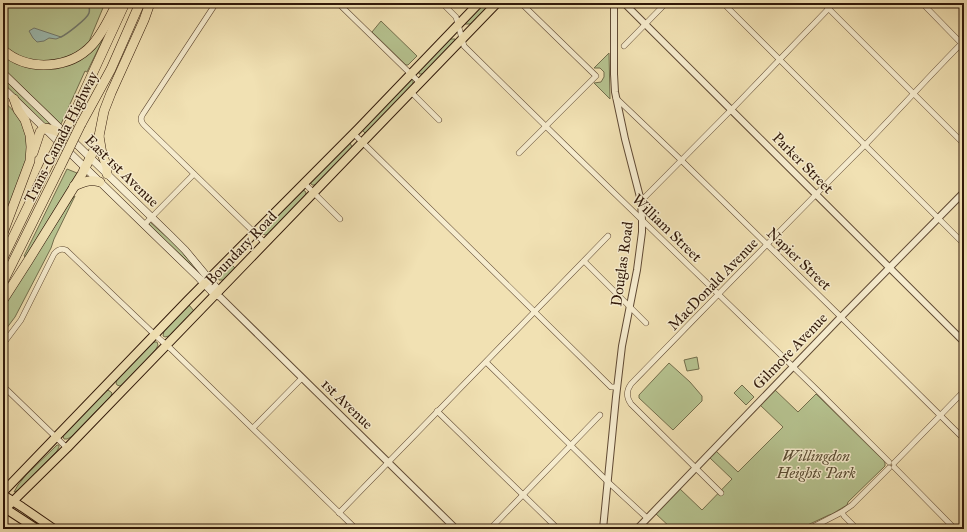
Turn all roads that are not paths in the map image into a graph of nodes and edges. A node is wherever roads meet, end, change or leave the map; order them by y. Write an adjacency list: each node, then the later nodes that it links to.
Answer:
1 (117, 3): 25 (highway)
2 (125, 3): 70 (highway, Trans-Canada Highway, bridge)
3 (140, 3): 73 (highway, Trans-Canada Highway, bridge)
4 (150, 3): 41 (highway)
5 (216, 3): 51 (street)
6 (339, 3): 28 (street)
7 (442, 3): 20 (street, William Street)
8 (479, 3): 20 (main road, Boundary Road)
9 (497, 3): 22 (main road, Boundary Road)
10 (521, 3): 37 (street)
11 (614, 3): 19 (street, Douglas Road)
12 (624, 3): 19 (street); 21 (street, Parker Street)
13 (666, 3): 21 (street)
14 (724, 3): 26 (street)
15 (823, 3): 18 (street)
16 (834, 3): 18 (street)
17 (922, 3): 23 (street)
18 (828, 9): 26 (street); 32 (street)
19 (614, 10): 33 (street, Douglas Road)
20 (459, 24): 22 (street, William Street); 28 (main road, Boundary Road)
21 (645, 24): 24 (street); 35 (street, Parker Street)
22 (462, 39): 29 (main road, Boundary Road); 37 (street, William Street)
23 (963, 43): 32 (street, MacDonald Avenue)
24 (624, 46)
25 (3, 50)
26 (780, 59): 35 (street); 44 (street)
27 (3, 73): 40 (main road, East 1st Avenue)
28 (410, 74): 29 (street); 39 (main road, Boundary Road)
29 (420, 83): 31 (main road, Boundary Road)
30 (3, 88): 34 (main road, East 1st Avenue)
31 (411, 92): 36 (street); 42 (main road, Boundary Road)
32 (914, 94): 43 (street); 44 (street, MacDonald Avenue)
33 (616, 98): 47 (street, Napier Street); 58 (street, Douglas Road)
34 (14, 99): 38 (main road, East 1st Avenue); 48 (highway)
35 (731, 110): 47 (street); 57 (street, Parker Street)
36 (439, 120)
37 (546, 126): 45 (street); 62 (street, William Street)
38 (44, 128): 40 (highway); 48 (highway); 49 (main road, East 1st Avenue)
39 (353, 133): 42 (street); 53 (main road, Boundary Road)
40 (68, 136): 46 (main road, East 1st Avenue)
41 (99, 136): 46 (highway); 50 (highway)
42 (362, 142): 56 (main road, Boundary Road); 79 (street)
43 (964, 144)
44 (865, 145): 57 (street, MacDonald Avenue); 60 (street)
45 (519, 153)
46 (90, 157): 49 (highway); 50 (main road, East 1st Avenue)
47 (681, 160): 58 (street); 69 (street, Napier Street)
48 (30, 161): 64 (highway)
49 (85, 168): 52 (main road, East 1st Avenue); 54 (highway)
50 (107, 174): 59 (main road, East 1st Avenue)
51 (194, 174): 59 (street); 65 (street)
52 (100, 182): 54 (highway); 63 (main road, East 1st Avenue)
53 (304, 183): 56 (street); 65 (main road, Boundary Road)
54 (74, 186): 77 (highway)
55 (964, 192): 60 (street, Gilmore Avenue)
56 (314, 193): 61 (street); 67 (main road, Boundary Road)
57 (816, 195): 69 (street, MacDonald Avenue); 72 (street, Parker Street)
58 (640, 201): 62 (street, Douglas Road)
59 (152, 217): 63 (street); 74 (main road, East 1st Avenue)
60 (938, 218): 68 (street); 72 (street, Gilmore Avenue)
61 (340, 219)
62 (642, 220): 75 (street, William Street); 78 (street, Douglas Road)
63 (144, 225): 74 (main road, East 1st Avenue)
64 (3, 233)
65 (254, 233): 67 (street); 74 (main road, Boundary Road)
66 (608, 236): 71 (street)
67 (265, 243): 76 (main road, Boundary Road)
68 (964, 244)
69 (768, 245): 75 (street, MacDonald Avenue); 80 (street, Napier Street)
70 (3, 258)
71 (584, 261): 78 (street); 79 (street)
72 (889, 268): 80 (street, Gilmore Avenue); 83 (street, Parker Street)
73 (3, 282)
74 (206, 282): 76 (main road, East 1st Avenue); 82 (main road, Boundary Road)
75 (718, 294): 87 (street, William Street); 104 (street, MacDonald Avenue)
76 (218, 295): 85 (main road, Boundary Road); 88 (street, 1st Avenue)
77 (3, 300)
78 (630, 307): 81 (street); 91 (street, Douglas Road)
79 (535, 311): 86 (street); 91 (street)
80 (841, 316): 87 (street, Gilmore Avenue); 96 (street, Napier Street)
81 (646, 323)
82 (155, 335): 84 (street); 85 (street); 89 (main road, Boundary Road)
83 (964, 342)
84 (3, 344)
85 (166, 345): 93 (main road, Boundary Road); 97 (street)
86 (486, 362): 94 (street); 100 (street)
87 (793, 366): 103 (street, William Street); 104 (street, Gilmore Avenue)
88 (302, 378): 97 (street); 102 (street, 1st Avenue)
89 (108, 384): 93 (main road); 98 (main road, Boundary Road)
90 (3, 386): 98 (street)
91 (617, 387): 105 (street, Douglas Road)
92 (964, 391): 96 (street)
93 (119, 394): 101 (main road, Boundary Road)
94 (437, 412): 102 (street); 108 (street)
95 (600, 415): 100 (street)
96 (940, 415): 99 (street, Napier Street); 103 (street)
97 (252, 428): 111 (street)
98 (56, 438): 101 (street); 107 (main road, Boundary Road)
99 (964, 439)
100 (571, 445): 105 (street); 108 (street)
101 (67, 448): 109 (main road, Boundary Road)
102 (388, 462): 111 (street); 117 (street, 1st Avenue)
103 (891, 465): 112 (street); 124 (street, William Street)
104 (695, 468): 106 (street); 113 (street, Gilmore Avenue)
105 (607, 481): 113 (street); 120 (street, Douglas Road)
106 (721, 493)
107 (3, 494): 109 (main road)
108 (523, 495): 118 (street); 119 (street)
109 (13, 501): 110 (main road, Boundary Road); 115 (main road)
110 (4, 509): 114 (main road)
111 (339, 512): 116 (street)
112 (842, 512): 122 (street); 123 (street)
113 (647, 518): 121 (street, Gilmore Avenue)
114 (37, 529)
115 (54, 529)
116 (356, 529)
117 (456, 529)
118 (490, 529)
119 (558, 529)
120 (603, 529)
121 (637, 529)
122 (809, 529)
123 (856, 529)
124 (954, 529)

